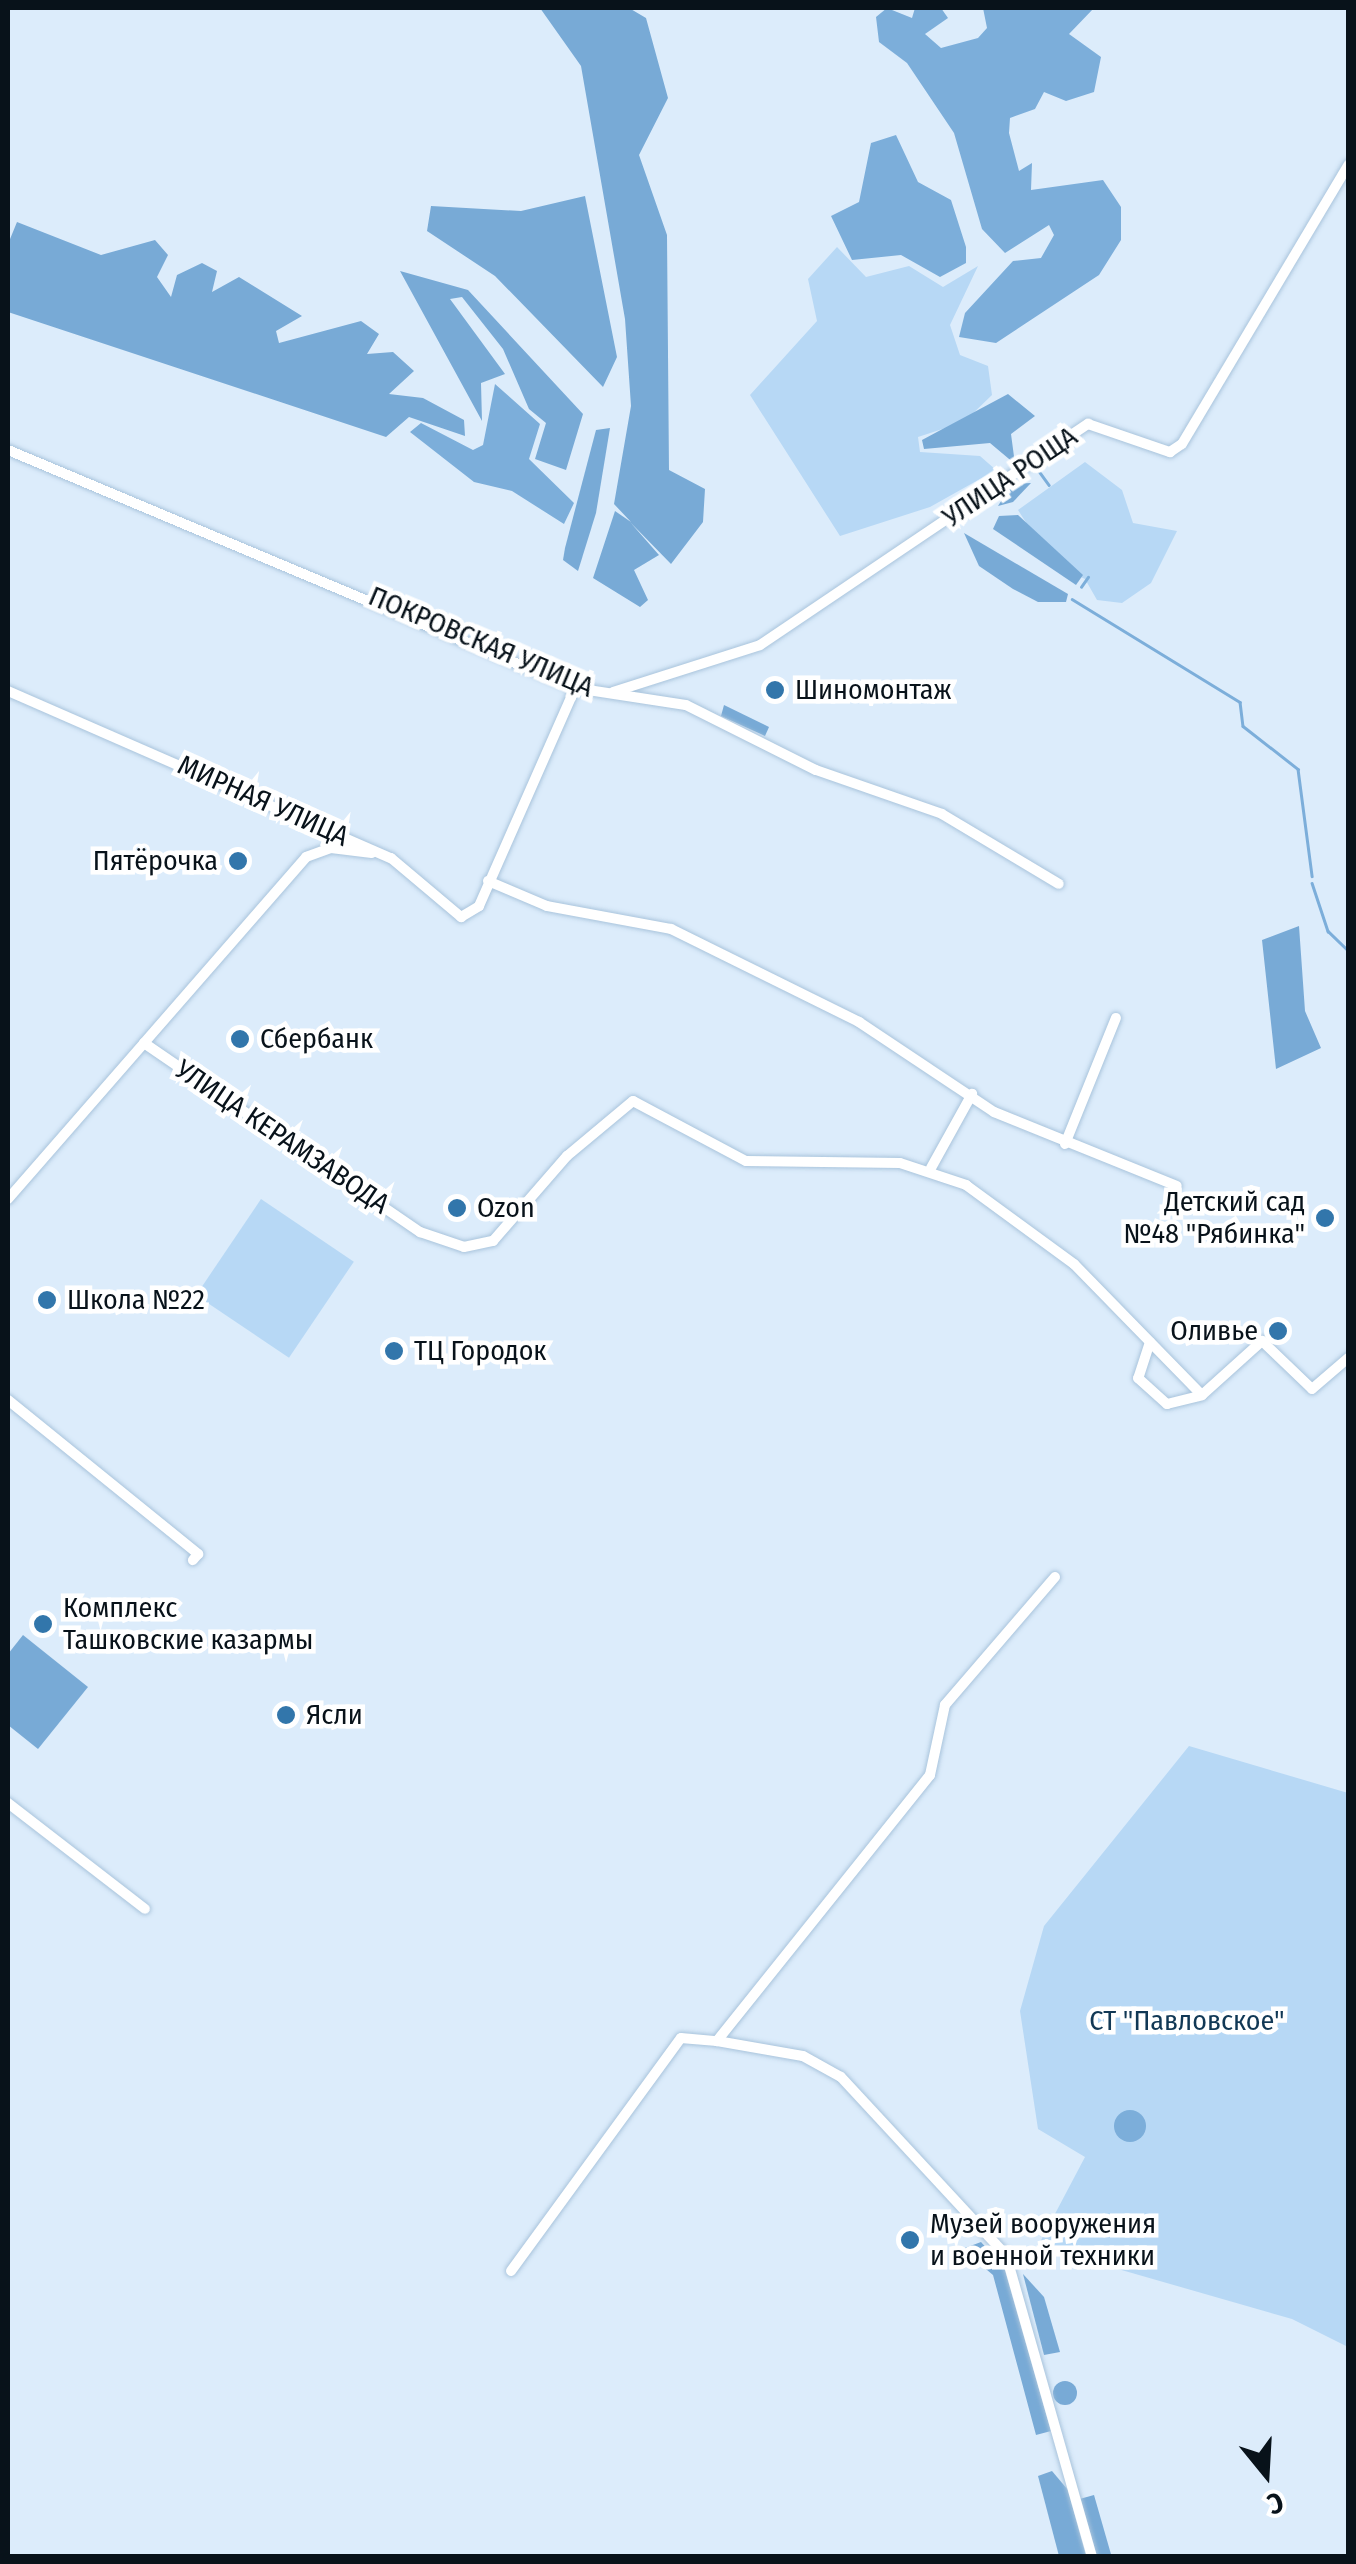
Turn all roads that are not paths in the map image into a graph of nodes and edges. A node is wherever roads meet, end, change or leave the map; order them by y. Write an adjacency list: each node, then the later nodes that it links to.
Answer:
1 (1348, 165): 5 (street, УЛИЦА РОЩА)
2 (8, 450): 3 (street, ПОКРОВСКАЯ УЛИЦА)
3 (574, 688): 5 (street, ПОКРОВСКАЯ УЛИЦА); 7 (street, МИРНАЯ УЛИЦА)
4 (8, 691): 6 (street, МИРНАЯ УЛИЦА)
5 (608, 694): 8 (street, ПОКРОВСКАЯ УЛИЦА)
6 (384, 855): 7 (street, МИРНАЯ УЛИЦА); 10 (street, УЛИЦА КЕРАМЗАВОДА)
7 (488, 881): 11 (street)
8 (1059, 884)
9 (1116, 1018): 12 (street)
10 (144, 1043): 13 (street, УЛИЦА КЕРАМЗАВОДА); 15 (street, УЛИЦА КЕРАМЗАВОДА)
11 (972, 1094): 12 (street); 13 (street)
12 (1065, 1144): 14 (street)
13 (932, 1168): 16 (street)
14 (1177, 1186)
15 (8, 1200)
16 (1150, 1342): 18 (street); 18 (street)
17 (1348, 1358): 18 (street)
18 (1202, 1395)
19 (8, 1400): 20 (street)
20 (192, 1560)
21 (1055, 1577): 24 (street)
22 (8, 1803): 23 (street)
23 (146, 1909)
24 (717, 2041): 25 (street); 26 (street)
25 (510, 2271)
26 (1092, 2556)

